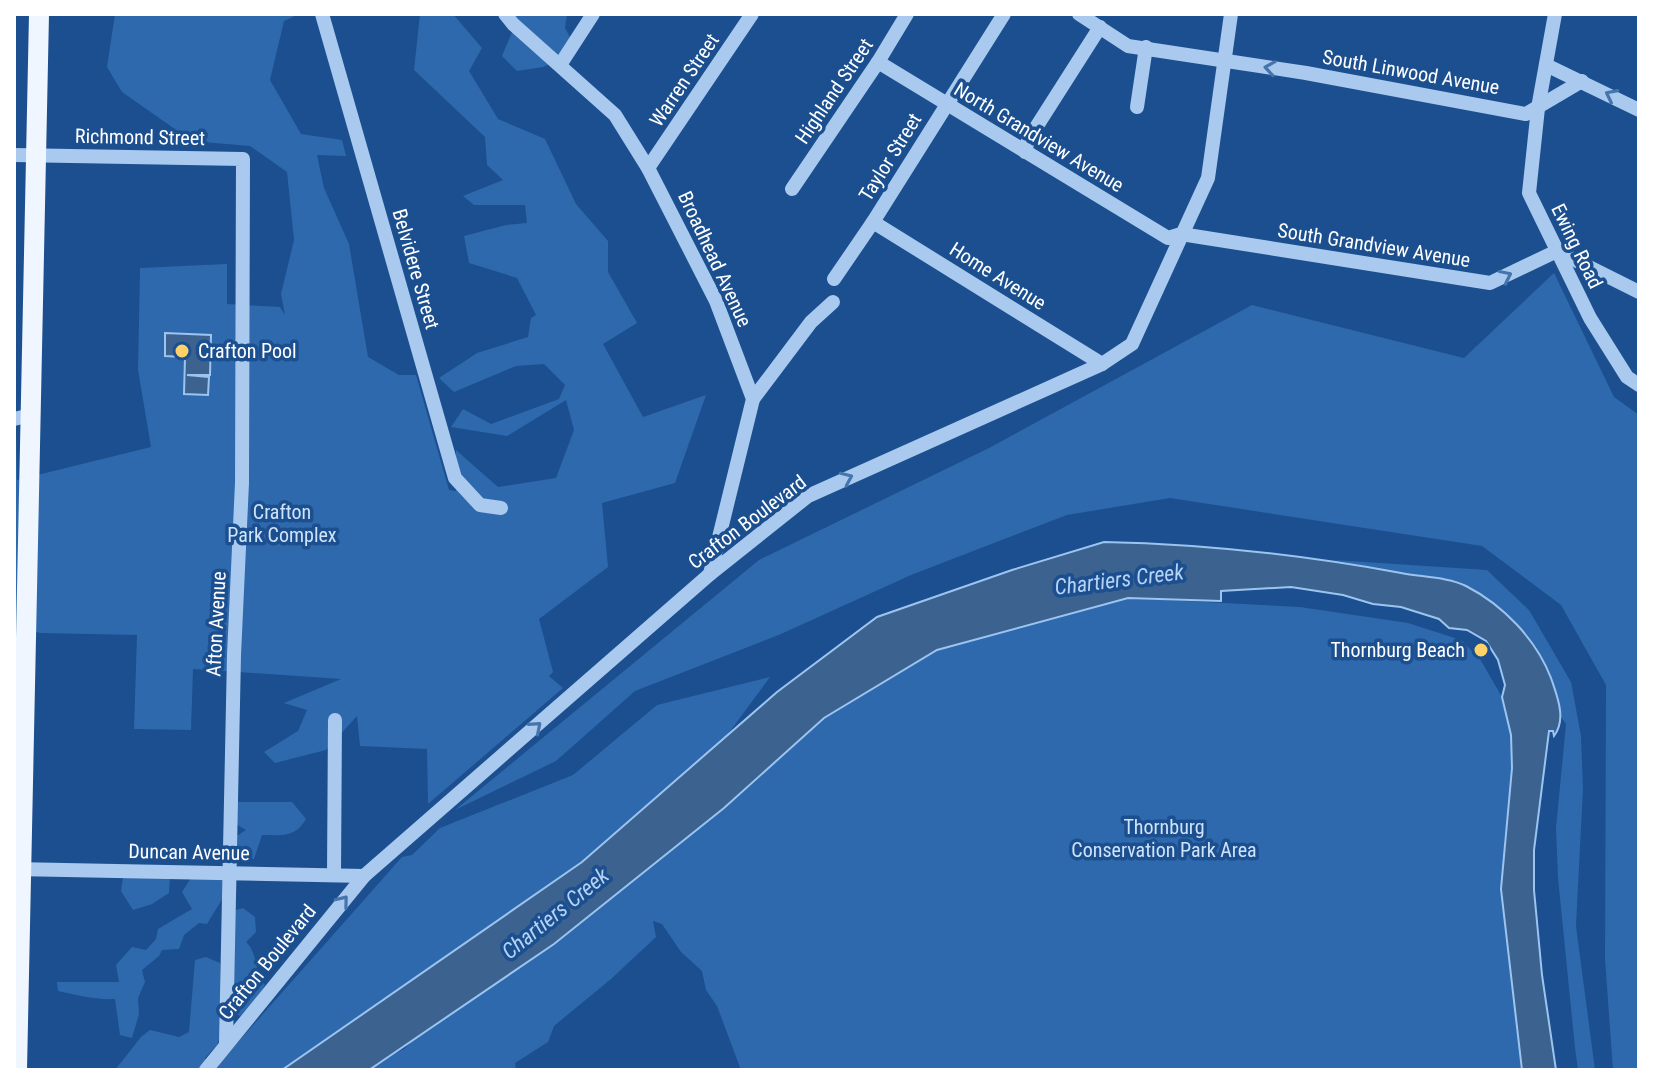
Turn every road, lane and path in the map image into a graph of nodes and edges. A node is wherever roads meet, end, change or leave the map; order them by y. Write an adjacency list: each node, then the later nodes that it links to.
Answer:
1 (39, 14): 24 (main road)
2 (322, 14): 38 (street, Belvidere Street)
3 (505, 14): 15 (street, Broadhead Avenue)
4 (593, 14): 15 (street)
5 (752, 14): 26 (street, Warren Street)
6 (907, 14): 14 (street, Highland Street)
7 (1004, 14): 18 (street, Taylor Street)
8 (1079, 14): 11 (street, South Linwood Avenue)
9 (1231, 14): 13 (street, Crafton Boulevard)
10 (1555, 14): 16 (street, Ewing Road)
11 (1100, 27): 12 (street, South Linwood Avenue); 22 (street)
12 (1146, 47): 13 (street, South Linwood Avenue); 19 (street)
13 (1223, 61): 20 (street, South Linwood Avenue, one-way to 13); 29 (street, Crafton Boulevard)
14 (878, 62): 18 (street, North Grandview Avenue); 27 (street, Highland Street)
15 (560, 65): 26 (street, Broadhead Avenue)
16 (1546, 65): 17 (street); 20 (street, Ewing Road)
17 (1582, 81): 20 (street, South Linwood Avenue); 21 (street, one-way to 17)
18 (947, 104): 22 (street, North Grandview Avenue); 28 (street, Taylor Street)
19 (1137, 107)
20 (1538, 108): 30 (street, Ewing Road)
21 (1639, 110)
22 (1025, 152): 29 (street, North Grandview Avenue)
23 (14, 155): 24 (street, Richmond Street)
24 (36, 156): 25 (street, Richmond Street); 37 (main road)
25 (243, 159): 42 (street, Afton Avenue)
26 (648, 168): 36 (street, Broadhead Avenue)
27 (792, 189)
28 (873, 222): 31 (street, Taylor Street); 34 (street, Home Avenue)
29 (1181, 234): 30 (street, South Grandview Avenue, one-way to 30); 34 (street, Crafton Boulevard)
30 (1557, 251): 32 (street); 35 (street, Ewing Road)
31 (834, 279)
32 (1639, 292)
33 (833, 302): 36 (street)
34 (1102, 364): 39 (street, Crafton Boulevard, one-way to 34)
35 (1639, 385)
36 (753, 399): 39 (street)
37 (22, 417): 41 (main road)
38 (501, 508)
39 (710, 574): 44 (street, Crafton Boulevard, one-way to 39)
40 (335, 720): 43 (street)
41 (18, 869): 42 (street, Duncan Avenue); 46 (main road)
42 (229, 873): 43 (street, Duncan Avenue); 45 (street, Afton Avenue)
43 (334, 874): 44 (street, Duncan Avenue)
44 (364, 876): 45 (street, Crafton Boulevard, one-way to 44)
45 (226, 1043): 47 (street, Crafton Boulevard)
46 (17, 1070)
47 (206, 1070)

